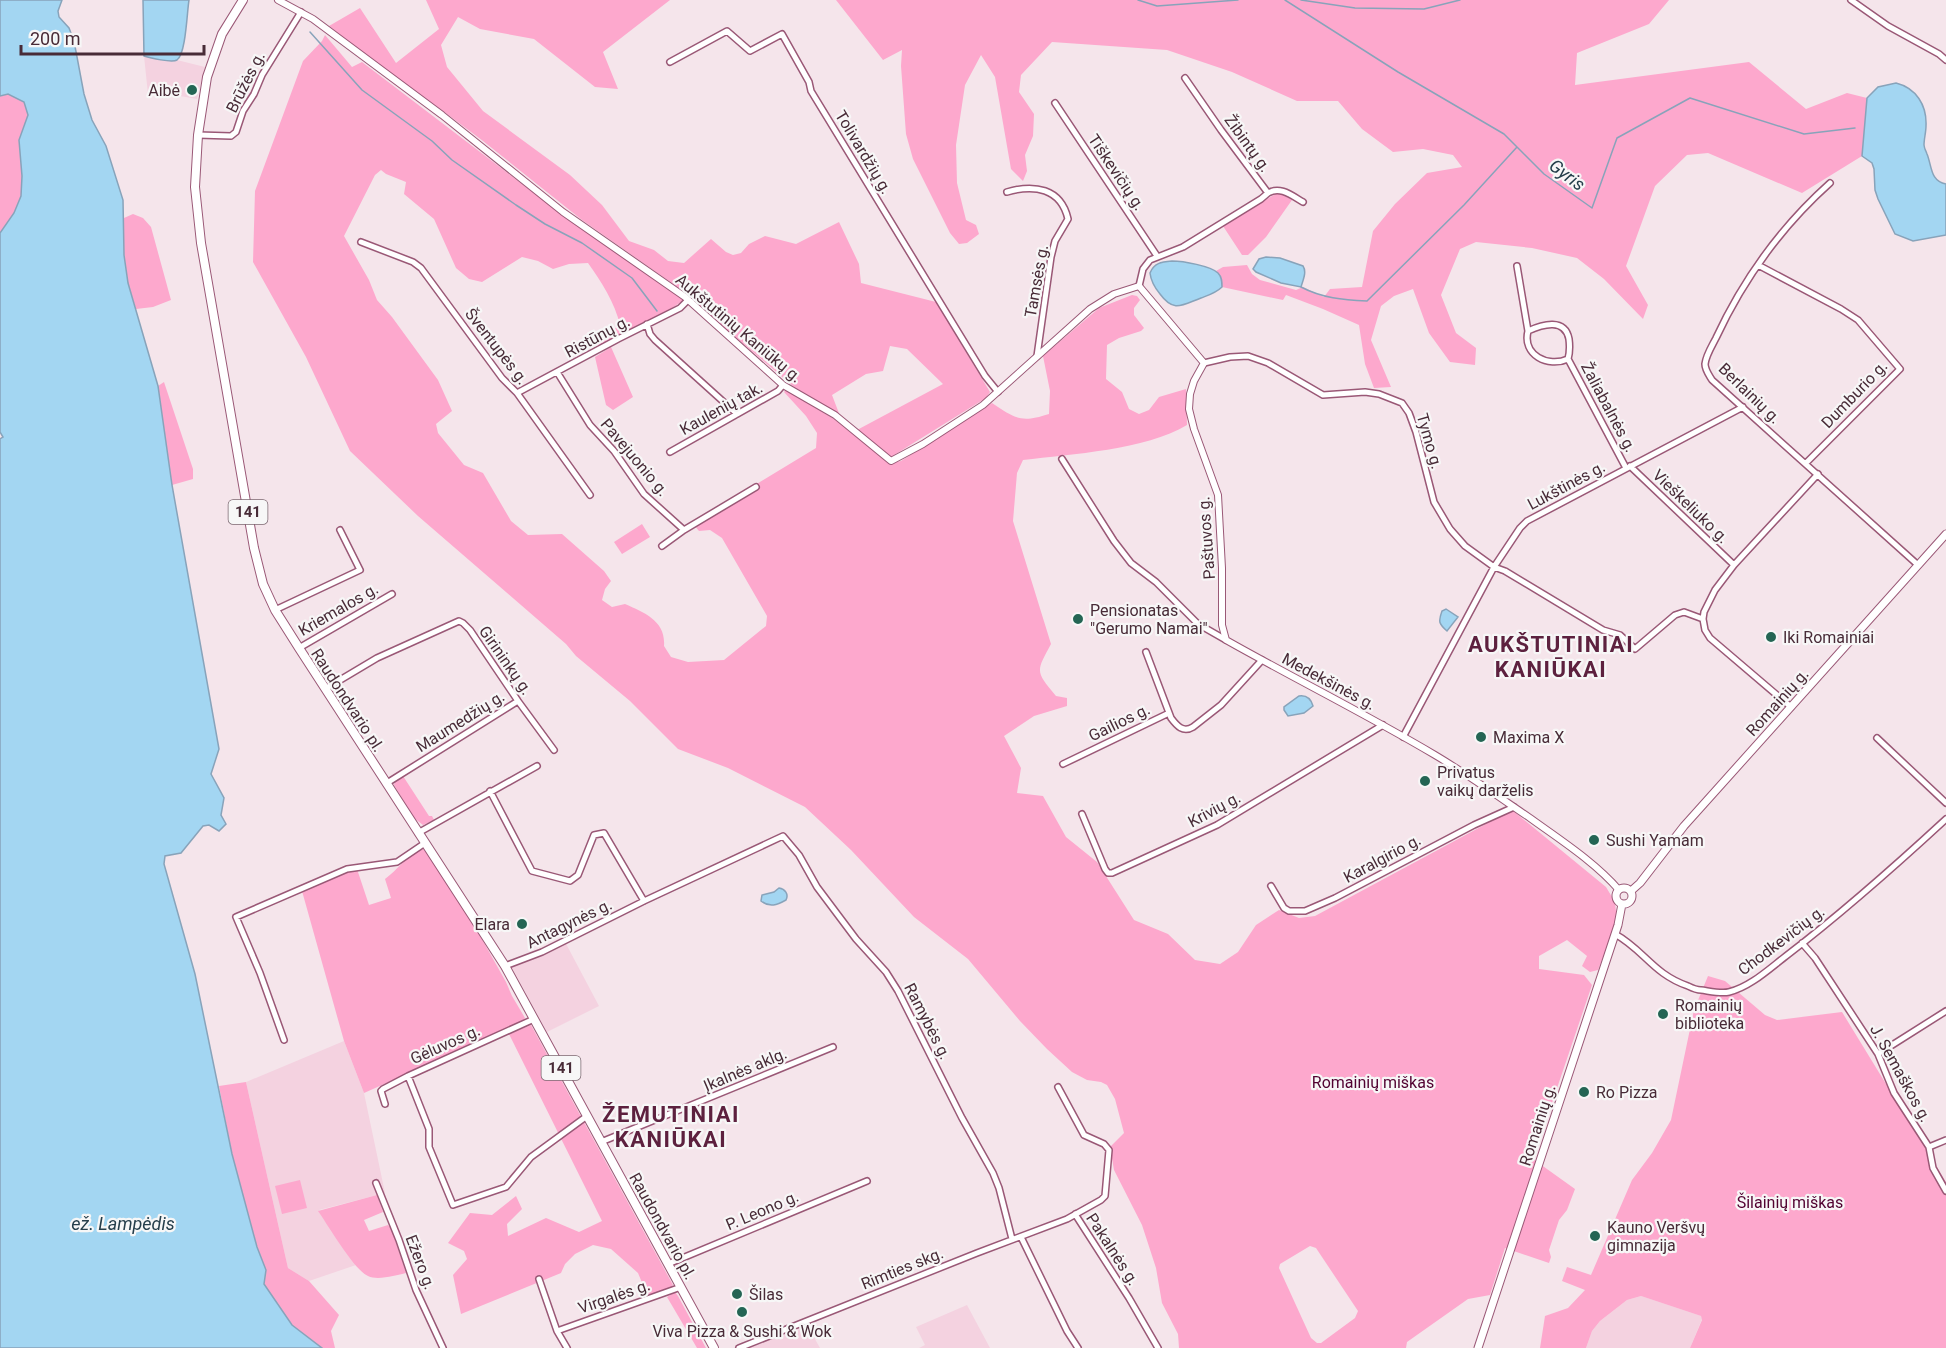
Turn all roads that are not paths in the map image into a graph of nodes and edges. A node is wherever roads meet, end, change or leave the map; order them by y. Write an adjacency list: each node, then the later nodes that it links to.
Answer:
1 (243, 0): 9 (main road, Raudondvario pl. / 141)
2 (278, 0): 4 (street, Aukštutinių Kaniūkų g.)
3 (1851, 0): 5 (street)
4 (301, 12): 9 (street, Brūžės g.); 19 (street, Aukštutinių Kaniūkų g.)
5 (1946, 60)
6 (670, 62): 27 (street, Tolivardžių g.)
7 (1185, 78): 12 (street, Žibintų g.)
8 (1055, 103): 15 (street, Tiškevičių g.)
9 (198, 135): 46 (main road, Raudondvario pl. / 141)
10 (1830, 183): 16 (street, Berlainių g.)
11 (1007, 192): 22 (street, Tamsės g.)
12 (1268, 193): 13 (street, Žibintų g.); 15 (street)
13 (1303, 202)
14 (361, 242): 28 (street, Šventupės g.)
15 (1157, 256): 18 (street)
16 (1758, 265): 29 (street, Berlainių g.); 33 (street, Dumburio g.)
17 (1517, 266): 21 (street, Žaliabalnės g.)
18 (1139, 285): 22 (street, Aukštutinių Kaniūkų g.); 24 (street)
19 (688, 300): 20 (street, Ristūnų g.); 26 (street, Aukštutinių Kaniūkų g.)
20 (647, 324): 25 (street, Ristūnų g.); 30 (street)
21 (1528, 331): 23 (street, Žaliabalnės g.); 23 (street, Žaliabalnės g.)
22 (1037, 356): 27 (street, Aukštutinių Kaniūkų g.)
23 (1568, 359): 34 (street, Žaliabalnės g.)
24 (1204, 363): 44 (street, Tymo g.); 48 (street, Paštuvos g.)
25 (557, 372): 28 (street, Ristūnų g.); 39 (street, Pavejuonio g.)
26 (783, 385): 27 (street, Aukštutinių Kaniūkų g.); 30 (street, Kaulenių tak.)
27 (998, 392)
28 (517, 393): 37 (street, Šventupės g.)
29 (1743, 407): 33 (street, Berlainių g.); 34 (street, Lukštinės g.)
30 (737, 414): 31 (street, Kaulenių tak.)
31 (670, 452)
32 (1062, 459): 48 (street, Medekšinės g.)
33 (1806, 463): 35 (street, Berlainių g.)
34 (1628, 467): 42 (street, Vieškeliuko g.); 44 (street, Lukštinės g.)
35 (1818, 474): 42 (street, Vieškeliuko g.); 43 (street, Berlainių g.)
36 (756, 488): 39 (street)
37 (590, 495)
38 (340, 530): 46 (street)
39 (684, 530): 41 (street)
40 (1946, 534): 43 (main road, Romainių g.)
41 (662, 546)
42 (1734, 565): 47 (street, Vieškeliuko g.)
43 (1918, 565): 54 (main road, Romainių g.)
44 (1494, 567): 47 (street); 57 (street, Lukštinės g.)
45 (392, 594): 49 (street, Kriemalos g.)
46 (275, 610): 49 (main road, Raudondvario pl. / 141)
47 (1703, 620): 54 (street)
48 (1226, 640): 51 (street, Medekšinės g.)
49 (298, 648): 52 (main road, Raudondvario pl. / 141)
50 (1146, 652): 55 (street)
51 (1262, 660): 55 (street, Gailios g.); 56 (street, Medekšinės g.)
52 (325, 689): 53 (street, Girininkų g.); 62 (main road, Raudondvario pl. / 141)
53 (518, 701): 59 (street, Girininkų g.); 62 (street, Maumedžių g.)
54 (1791, 707): 73 (main road, Romainių g.)
55 (1169, 713): 60 (street, Gailios g.)
56 (1383, 725): 57 (street, Medekšinės g.); 66 (street, Krivių g.)
57 (1403, 736): 65 (street, Medekšinės g.)
58 (1877, 738): 64 (street)
59 (554, 750)
60 (1062, 765)
61 (537, 766): 63 (street)
62 (387, 783): 68 (main road, Raudondvario pl. / 141)
63 (490, 791): 68 (street); 74 (street)
64 (1946, 802)
65 (1514, 807): 71 (street, Karalgirio g.); 72 (street, Medekšinės g.)
66 (1082, 814)
67 (1946, 819): 77 (street, Chodkevičių g.)
68 (418, 832): 70 (main road, Raudondvario pl. / 141)
69 (783, 836): 74 (street, Antagynės g.); 96 (street, Ramybės g.)
70 (425, 843): 78 (main road, Raudondvario pl. / 141); 81 (street)
71 (1271, 886)
72 (1619, 890): 73 (main road); 75 (main road)
73 (1631, 891): 75 (main road)
74 (644, 901): 78 (street, Antagynės g.)
75 (1622, 904): 76 (main road, Romainių g.)
76 (1615, 934): 77 (street, Chodkevičių g.); 107 (main road, Romainių g.)
77 (1802, 943): 83 (street, J. Semaškos g.)
78 (505, 966): 80 (main road, Raudondvario pl. / 141)
79 (1946, 1011): 83 (street)
80 (534, 1019): 84 (street, Gėluvos g.); 87 (main road, Raudondvario pl. / 141)
81 (284, 1040)
82 (833, 1047): 89 (street, Įkalnės aklg.)
83 (1878, 1054): 90 (street, J. Semaškos g.)
84 (408, 1076): 86 (street, Gėluvos g.); 87 (street)
85 (1058, 1087): 94 (street, Pakalnės g.)
86 (385, 1104)
87 (587, 1116): 89 (main road, Raudondvario pl. / 141)
88 (1946, 1140): 90 (street)
89 (601, 1142): 97 (main road, Raudondvario pl. / 141)
90 (1929, 1147): 93 (street, J. Semaškos g.)
91 (867, 1181): 97 (street, P. Leono g.)
92 (376, 1184): 101 (street, Ežero g.)
93 (1946, 1191)
94 (1075, 1214): 95 (street, Rimties skg.); 106 (street, Pakalnės g.)
95 (1021, 1237): 96 (street, Rimties skg.); 105 (street)
96 (1012, 1239): 104 (street, Rimties skg.)
97 (668, 1264): 99 (main road, Raudondvario pl. / 141)
98 (539, 1280): 100 (street)
99 (681, 1287): 100 (street, Virgalės g.); 103 (main road, Raudondvario pl. / 141)
100 (556, 1331): 102 (street)
101 (443, 1348)
102 (567, 1348)
103 (714, 1348)
104 (739, 1348)
105 (1078, 1348)
106 (1158, 1348)
107 (1478, 1348)

